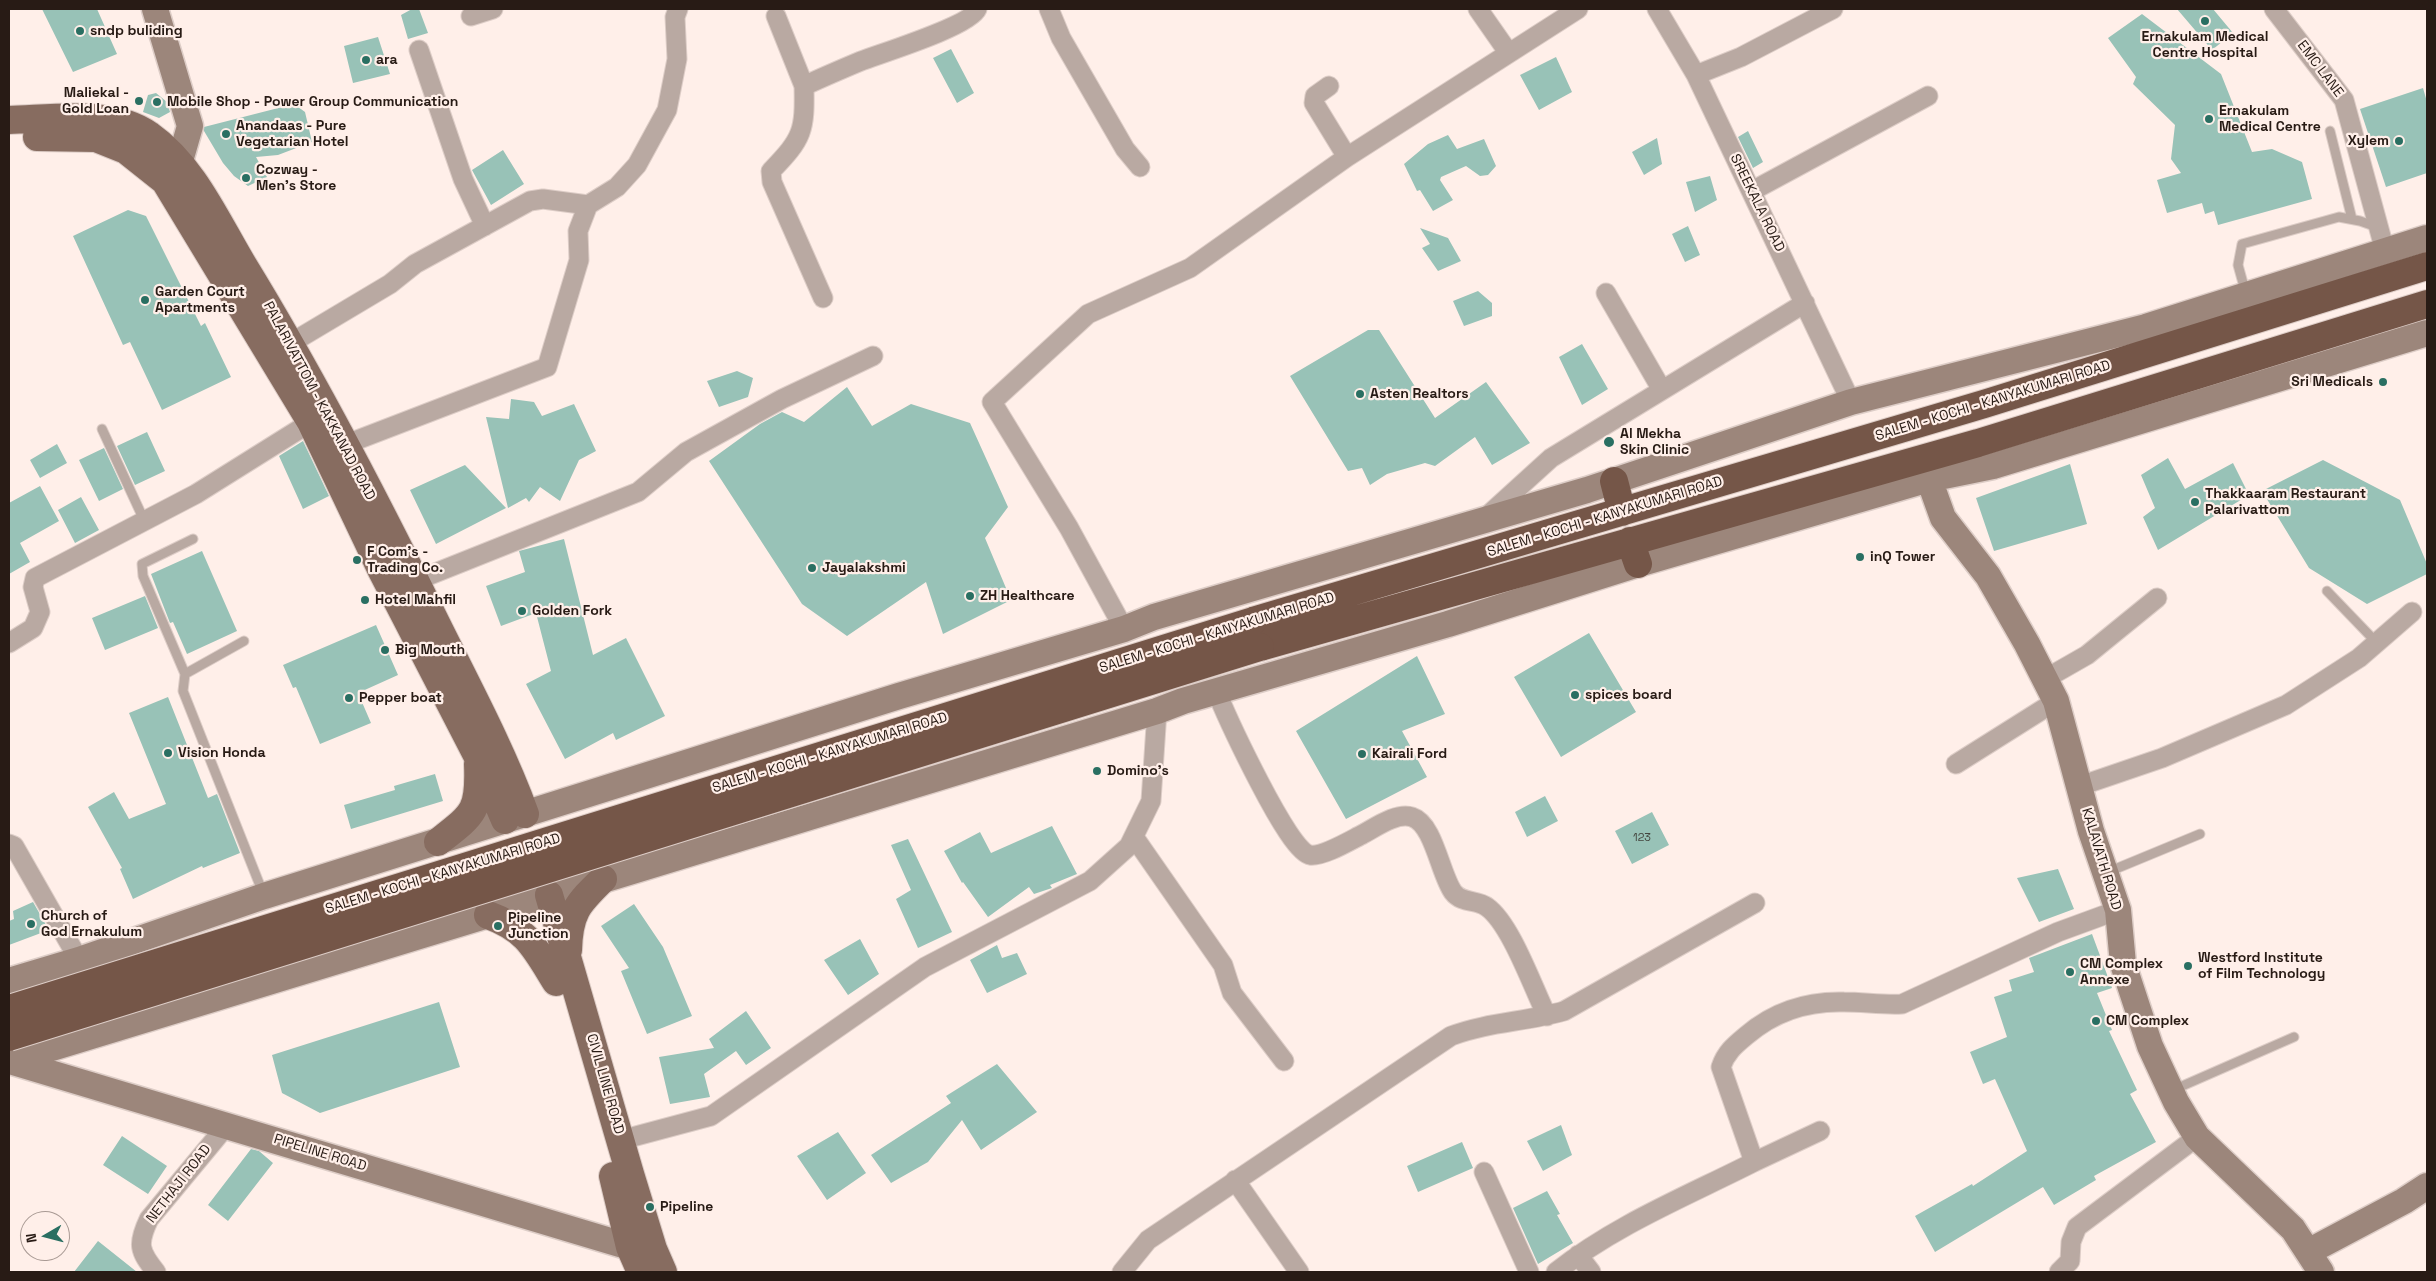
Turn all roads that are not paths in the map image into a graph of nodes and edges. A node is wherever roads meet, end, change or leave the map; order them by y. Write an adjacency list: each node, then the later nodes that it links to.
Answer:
1 (155, 9): 23 (street)
2 (493, 9): 11 (street)
3 (678, 9): 26 (street)
4 (978, 9): 16 (street)
5 (1049, 9): 24 (street)
6 (1478, 9): 14 (street)
7 (1578, 9): 14 (street)
8 (1657, 9): 15 (street, SREEKALA ROAD)
9 (1833, 9): 15 (street)
10 (2274, 9): 30 (street, EMC LANE)
11 (471, 16)
12 (776, 16): 16 (street)
13 (419, 50): 28 (street)
14 (1508, 52): 22 (street)
15 (1696, 76): 25 (street, SREEKALA ROAD)
16 (804, 86): 35 (street)
17 (1329, 86): 22 (street)
18 (1928, 96): 25 (street)
19 (9, 120): 23 (main road, PALARIVATTOM - KAKKANAD ROAD)
20 (2330, 131): 27 (lane)
21 (9, 137): 43 (main road, PALARIVATTOM - KAKKANAD ROAD)
22 (1347, 157): 59 (street)
23 (180, 161): 40 (main road, PALARIVATTOM - KAKKANAD ROAD)
24 (1140, 167)
25 (1752, 191): 36 (street, SREEKALA ROAD)
26 (588, 205): 28 (street); 47 (street)
27 (2352, 219): 30 (lane); 34 (lane)
28 (485, 226): 40 (street)
29 (2427, 238): 30 (street)
30 (2381, 239): 34 (street)
31 (2427, 266): 32 (highway, SALEM - KOCHI - KANYAKUMARI ROAD)
32 (2376, 282): 38 (highway); 50 (highway, SALEM - KOCHI - KANYAKUMARI ROAD)
33 (1606, 293): 42 (street)
34 (2246, 296): 44 (street)
35 (823, 298)
36 (1805, 303): 42 (street); 44 (street, SREEKALA ROAD)
37 (2427, 304): 38 (highway, SALEM - KOCHI - KANYAKUMARI ROAD)
38 (2384, 318): 54 (highway, SALEM - KOCHI - KANYAKUMARI ROAD)
39 (2427, 333): 48 (street)
40 (290, 343): 43 (main road, PALARIVATTOM - KAKKANAD ROAD)
41 (873, 356): 55 (street)
42 (1662, 390): 52 (street)
43 (306, 393): 45 (main road, PALARIVATTOM - KAKKANAD ROAD); 47 (main road, PALARIVATTOM - KAKKANAD ROAD)
44 (1851, 402): 49 (street)
45 (310, 422): 51 (street); 69 (main road, PALARIVATTOM - KAKKANAD ROAD)
46 (102, 429): 51 (lane)
47 (344, 445): 55 (main road, PALARIVATTOM - KAKKANAD ROAD)
48 (1929, 479): 54 (street); 64 (street, KALAVATH ROAD)
49 (1614, 481): 50 (highway); 52 (street)
50 (1622, 512): 93 (highway, SALEM - KOCHI - KANYAKUMARI ROAD, bridge)
51 (144, 520): 61 (street)
52 (1482, 520): 59 (street)
53 (193, 539): 63 (lane)
54 (1634, 552): 65 (street, SALEM - KOCHI - KANYAKUMARI ROAD); 96 (highway, SALEM - KOCHI - KANYAKUMARI ROAD, bridge)
55 (415, 581): 74 (main road, PALARIVATTOM - KAKKANAD ROAD)
56 (2327, 591): 62 (lane)
57 (2157, 598): 64 (street)
58 (2412, 612): 62 (street)
59 (1124, 629): 66 (street)
60 (244, 641): 63 (lane)
61 (9, 642)
62 (2376, 642): 72 (street)
63 (185, 674): 81 (lane)
64 (2050, 690): 70 (street); 72 (street, KALAVATH ROAD)
65 (1217, 693): 67 (street, SALEM - KOCHI - KANYAKUMARI ROAD); 94 (street)
66 (899, 696): 68 (street); 71 (street)
67 (1157, 711): 71 (street, SALEM - KOCHI - KANYAKUMARI ROAD); 76 (street)
68 (815, 724): 73 (street); 74 (street)
69 (478, 757): 74 (main road); 77 (main road)
70 (1956, 764)
71 (924, 782): 73 (street, SALEM - KOCHI - KANYAKUMARI ROAD)
72 (2080, 786): 79 (street, KALAVATH ROAD)
73 (840, 808): 80 (street, SALEM - KOCHI - KANYAKUMARI ROAD)
74 (515, 817): 77 (street)
75 (2200, 834): 79 (lane)
76 (1134, 837): 97 (street); 102 (street)
77 (438, 842): 81 (street)
78 (9, 844): 88 (street)
79 (2105, 873): 85 (street, KALAVATH ROAD)
80 (604, 879): 82 (street, SALEM - KOCHI - KANYAKUMARI ROAD); 89 (main road)
81 (264, 896): 84 (street)
82 (540, 898): 86 (street, SALEM - KOCHI - KANYAKUMARI ROAD); 89 (main road, CIVIL LINE ROAD)
83 (1755, 902): 94 (street)
84 (229, 908): 87 (street); 91 (street)
85 (2118, 910): 98 (street, KALAVATH ROAD); 103 (street)
86 (488, 915): 89 (main road); 91 (street, SALEM - KOCHI - KANYAKUMARI ROAD)
87 (188, 921): 88 (street); 92 (street)
88 (79, 960): 90 (street)
89 (562, 971): 102 (main road, CIVIL LINE ROAD); 107 (main road, CIVIL LINE ROAD)
90 (9, 981)
91 (253, 986): 92 (street, SALEM - KOCHI - KANYAKUMARI ROAD)
92 (216, 997): 96 (street, SALEM - KOCHI - KANYAKUMARI ROAD)
93 (9, 1009)
94 (1546, 1016): 105 (street)
95 (2294, 1038): 98 (lane)
96 (9, 1053): 99 (street, PIPELINE ROAD)
97 (1284, 1061)
98 (2170, 1091): 101 (street, KALAVATH ROAD)
99 (227, 1125): 107 (street, PIPELINE ROAD); 110 (street, NETHAJI ROAD)
100 (1820, 1131): 103 (street)
101 (2197, 1137): 109 (street, KALAVATH ROAD); 118 (street)
102 (621, 1140): 112 (main road, CIVIL LINE ROAD)
103 (1754, 1162): 108 (street)
104 (1484, 1172): 115 (street)
105 (1235, 1180): 113 (street); 114 (street)
106 (2427, 1186): 109 (street)
107 (630, 1246): 111 (main road, CIVIL LINE ROAD)
108 (1578, 1255): 116 (street); 117 (street)
109 (2314, 1262)
110 (156, 1272)
111 (641, 1272)
112 (663, 1272)
113 (1122, 1272)
114 (1299, 1272)
115 (1529, 1272)
116 (1556, 1272)
117 (1591, 1272)
118 (2059, 1272)

